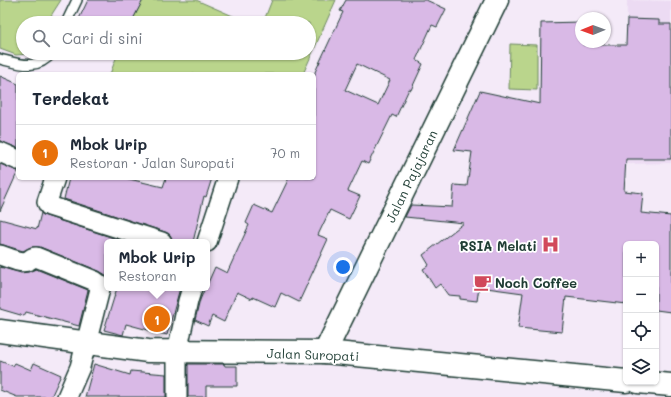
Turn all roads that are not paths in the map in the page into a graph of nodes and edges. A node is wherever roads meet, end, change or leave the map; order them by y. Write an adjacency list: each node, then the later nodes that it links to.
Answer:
1 (76, 0): 3 (lane)
2 (497, 0): 17 (street, Jalan Pajajaran)
3 (69, 16)
4 (0, 59): 5 (lane)
5 (44, 60)
6 (0, 152): 7 (street)
7 (16, 159)
8 (53, 180): 10 (street)
9 (227, 180): 11 (street)
10 (153, 239)
11 (208, 239)
12 (0, 255): 15 (street)
13 (191, 291): 16 (street)
14 (0, 331): 15 (street, Jalan Suropati)
15 (87, 343): 16 (street, Jalan Suropati); 21 (street)
16 (178, 352): 17 (street, Jalan Suropati); 22 (street)
17 (325, 352): 18 (street, Jalan Suropati)
18 (623, 381)
19 (659, 384): 20 (street)
20 (671, 385)
21 (67, 397)
22 (177, 397)

